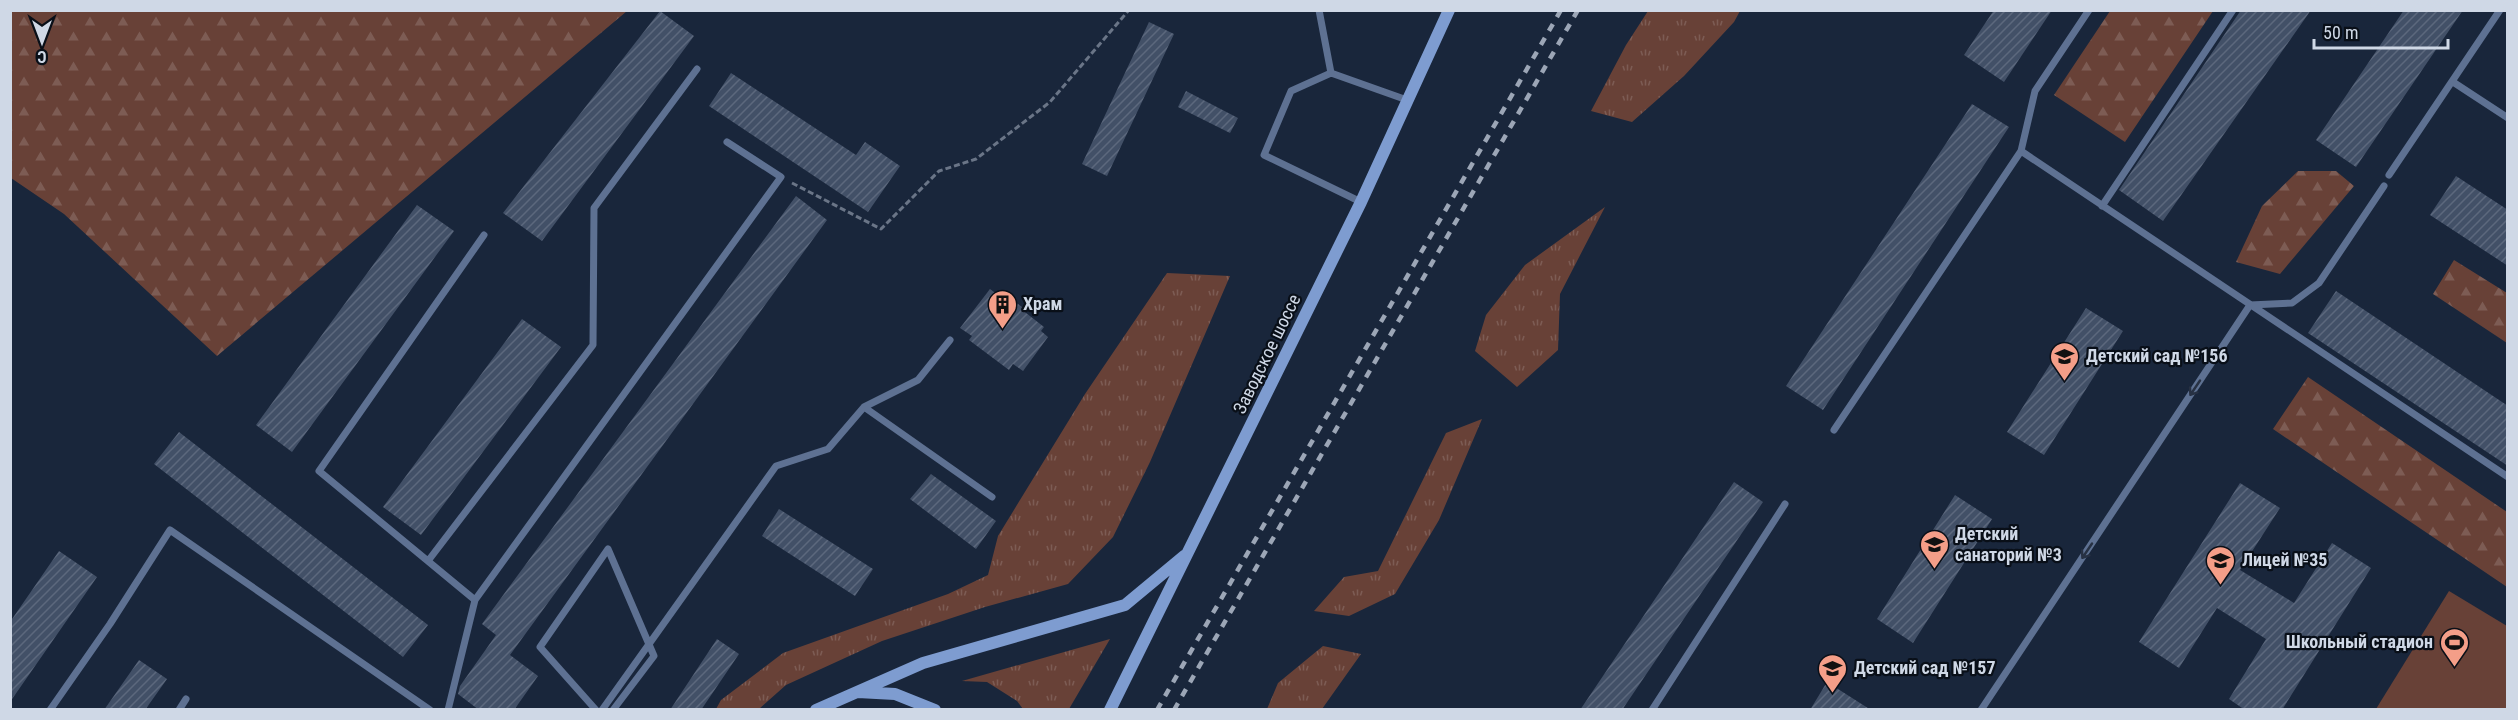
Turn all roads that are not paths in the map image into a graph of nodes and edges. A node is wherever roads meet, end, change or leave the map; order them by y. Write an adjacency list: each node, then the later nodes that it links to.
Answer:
1 (1319, 10): 7 (lane)
2 (1449, 10): 9 (main road, Заводское шоссе)
3 (2089, 10): 12 (lane)
4 (2233, 10): 16 (lane)
5 (2500, 10): 8 (lane)
6 (697, 69): 26 (lane)
7 (1331, 73): 9 (lane); 15 (lane)
8 (2453, 82): 10 (lane); 13 (lane)
9 (1407, 100): 15 (main road, Заводское шоссе)
10 (2508, 118)
11 (727, 142): 27 (lane)
12 (2021, 151): 16 (lane); 21 (lane)
13 (2389, 175)
14 (2384, 186): 18 (lane)
15 (1361, 202): 25 (main road, Заводское шоссе)
16 (2102, 206): 18 (lane)
17 (484, 235): 26 (lane)
18 (2250, 305): 22 (lane); 41 (lane, one-way to 41)
19 (950, 340): 20 (lane)
20 (864, 407): 23 (lane); 35 (lane)
21 (1834, 430)
22 (2508, 477)
23 (992, 496)
24 (1785, 504): 40 (lane)
25 (1189, 551): 28 (main road); 39 (main road, Заводское шоссе)
26 (428, 561): 27 (lane)
27 (475, 600): 33 (lane)
28 (854, 692): 37 (main road); 38 (main road)
29 (186, 699): 31 (lane)
30 (50, 710): 32 (lane)
31 (179, 710)
32 (430, 710)
33 (448, 710)
34 (596, 710): 36 (lane)
35 (602, 710)
36 (612, 710)
37 (816, 710)
38 (935, 710)
39 (1110, 710)
40 (1652, 710)
41 (1981, 710)

